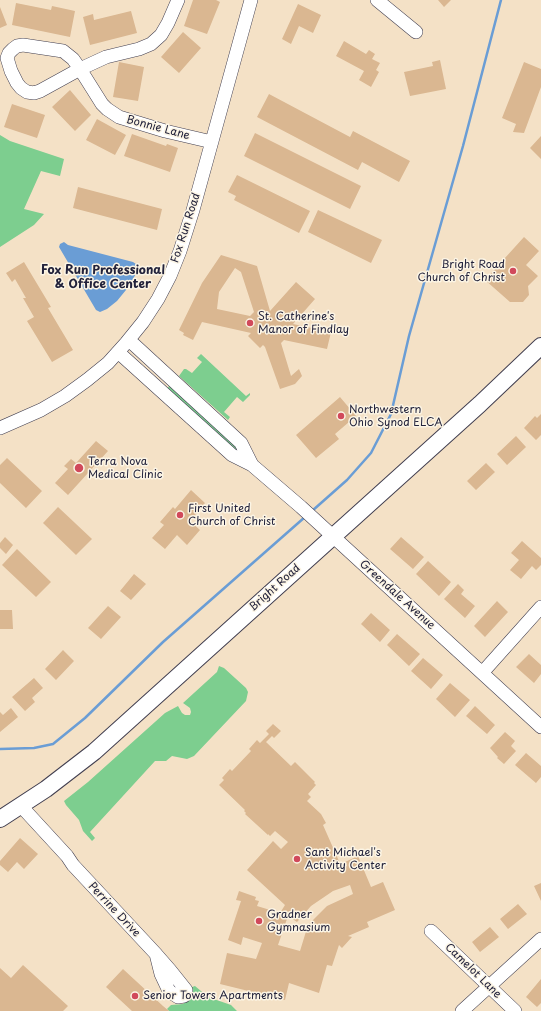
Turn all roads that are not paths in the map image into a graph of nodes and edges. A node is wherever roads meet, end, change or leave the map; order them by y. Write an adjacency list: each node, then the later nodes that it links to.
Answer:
1 (178, 0): 5 (street)
2 (251, 0): 6 (street, Fox Run Road)
3 (377, 0): 4 (street)
4 (416, 32)
5 (80, 69): 5 (street, Bonnie Lane); 6 (street, Bonnie Lane)
6 (212, 142): 7 (street, Fox Run Road)
7 (129, 340): 9 (street, Fox Run Road); 11 (street, Greendale Avenue)
8 (541, 346): 12 (main road, Bright Road)
9 (118, 352): 10 (street, Fox Run Road); 11 (street, Greendale Avenue)
10 (0, 428)
11 (252, 464): 12 (street, Greendale Avenue)
12 (332, 536): 14 (street, Greendale Avenue); 16 (main road, Bright Road)
13 (541, 608): 14 (street)
14 (482, 673): 15 (street, Greendale Avenue)
15 (541, 727)
16 (18, 808): 17 (main road, Bright Road); 20 (street, Perrine Drive)
17 (0, 819)
18 (431, 931): 21 (street, Camelot Lane)
19 (541, 938): 21 (street)
20 (156, 954)
21 (488, 987): 22 (street); 23 (street, Camelot Lane)
22 (462, 1011)
23 (515, 1011)

